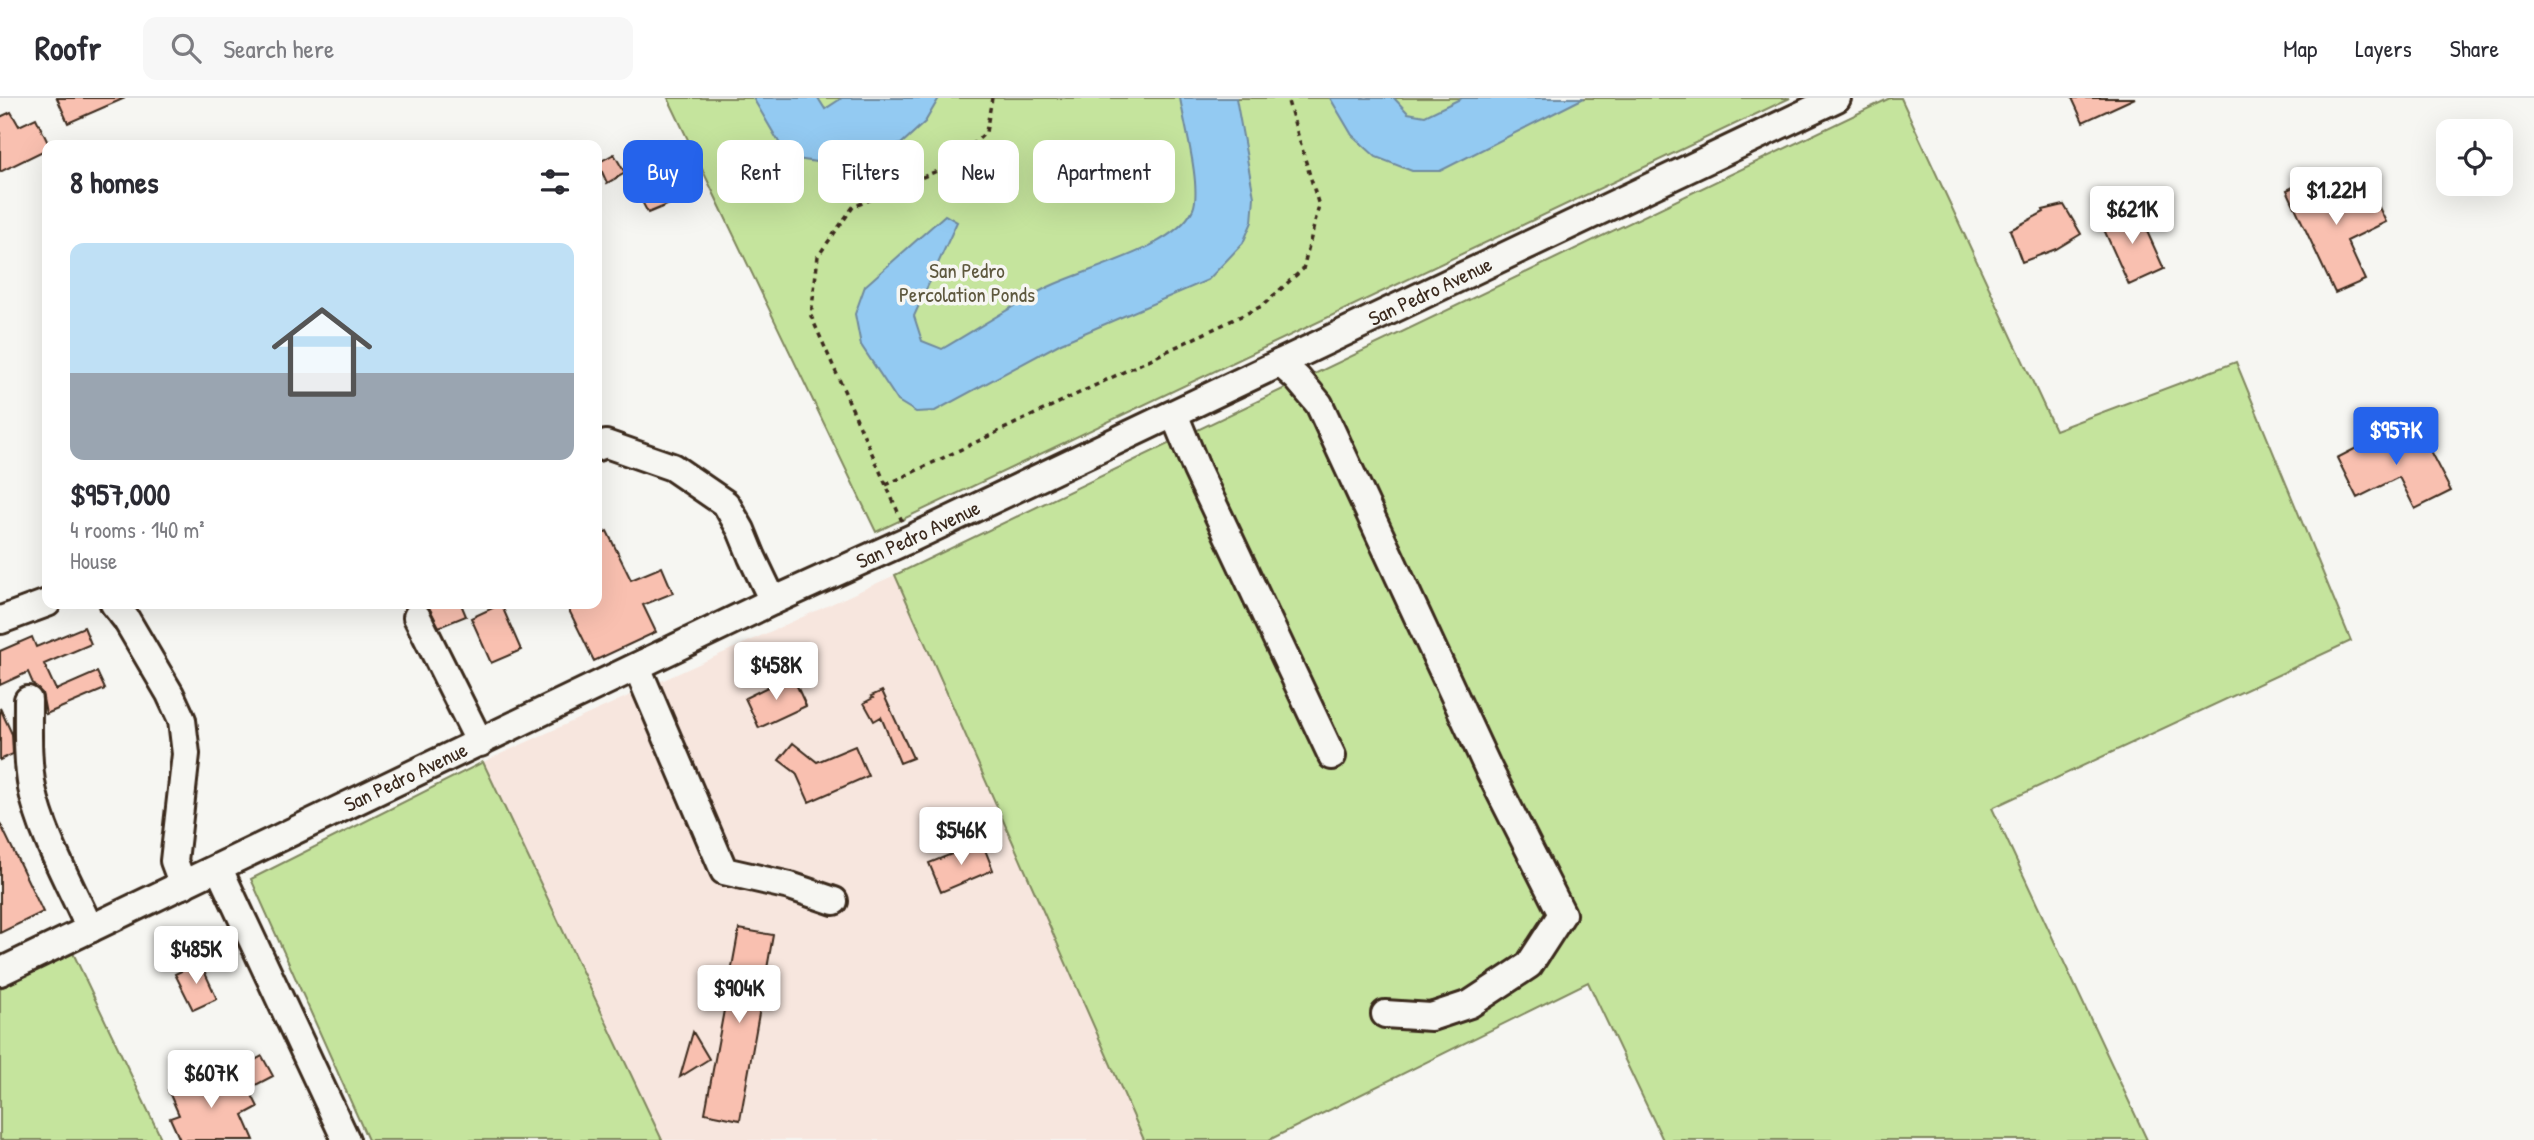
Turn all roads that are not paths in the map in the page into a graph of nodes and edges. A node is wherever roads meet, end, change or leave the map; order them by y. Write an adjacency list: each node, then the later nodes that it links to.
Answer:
1 (1837, 98): 2 (street, San Pedro Avenue)
2 (1280, 363): 3 (street, San Pedro Avenue); 19 (street)
3 (1174, 414): 5 (street, San Pedro Avenue); 13 (street)
4 (602, 445): 5 (street)
5 (773, 601): 10 (street, San Pedro Avenue)
6 (42, 605): 9 (street)
7 (118, 609): 15 (street)
8 (417, 617): 12 (street)
9 (1, 620)
10 (637, 667): 12 (street, San Pedro Avenue); 16 (street)
11 (28, 700): 17 (street)
12 (481, 743): 14 (street, San Pedro Avenue)
13 (1332, 756)
14 (219, 869): 15 (street, San Pedro Avenue); 20 (street)
15 (183, 885): 17 (street, San Pedro Avenue)
16 (835, 901)
17 (90, 929): 18 (street, San Pedro Avenue)
18 (0, 972)
19 (1385, 1014)
20 (346, 1140)

